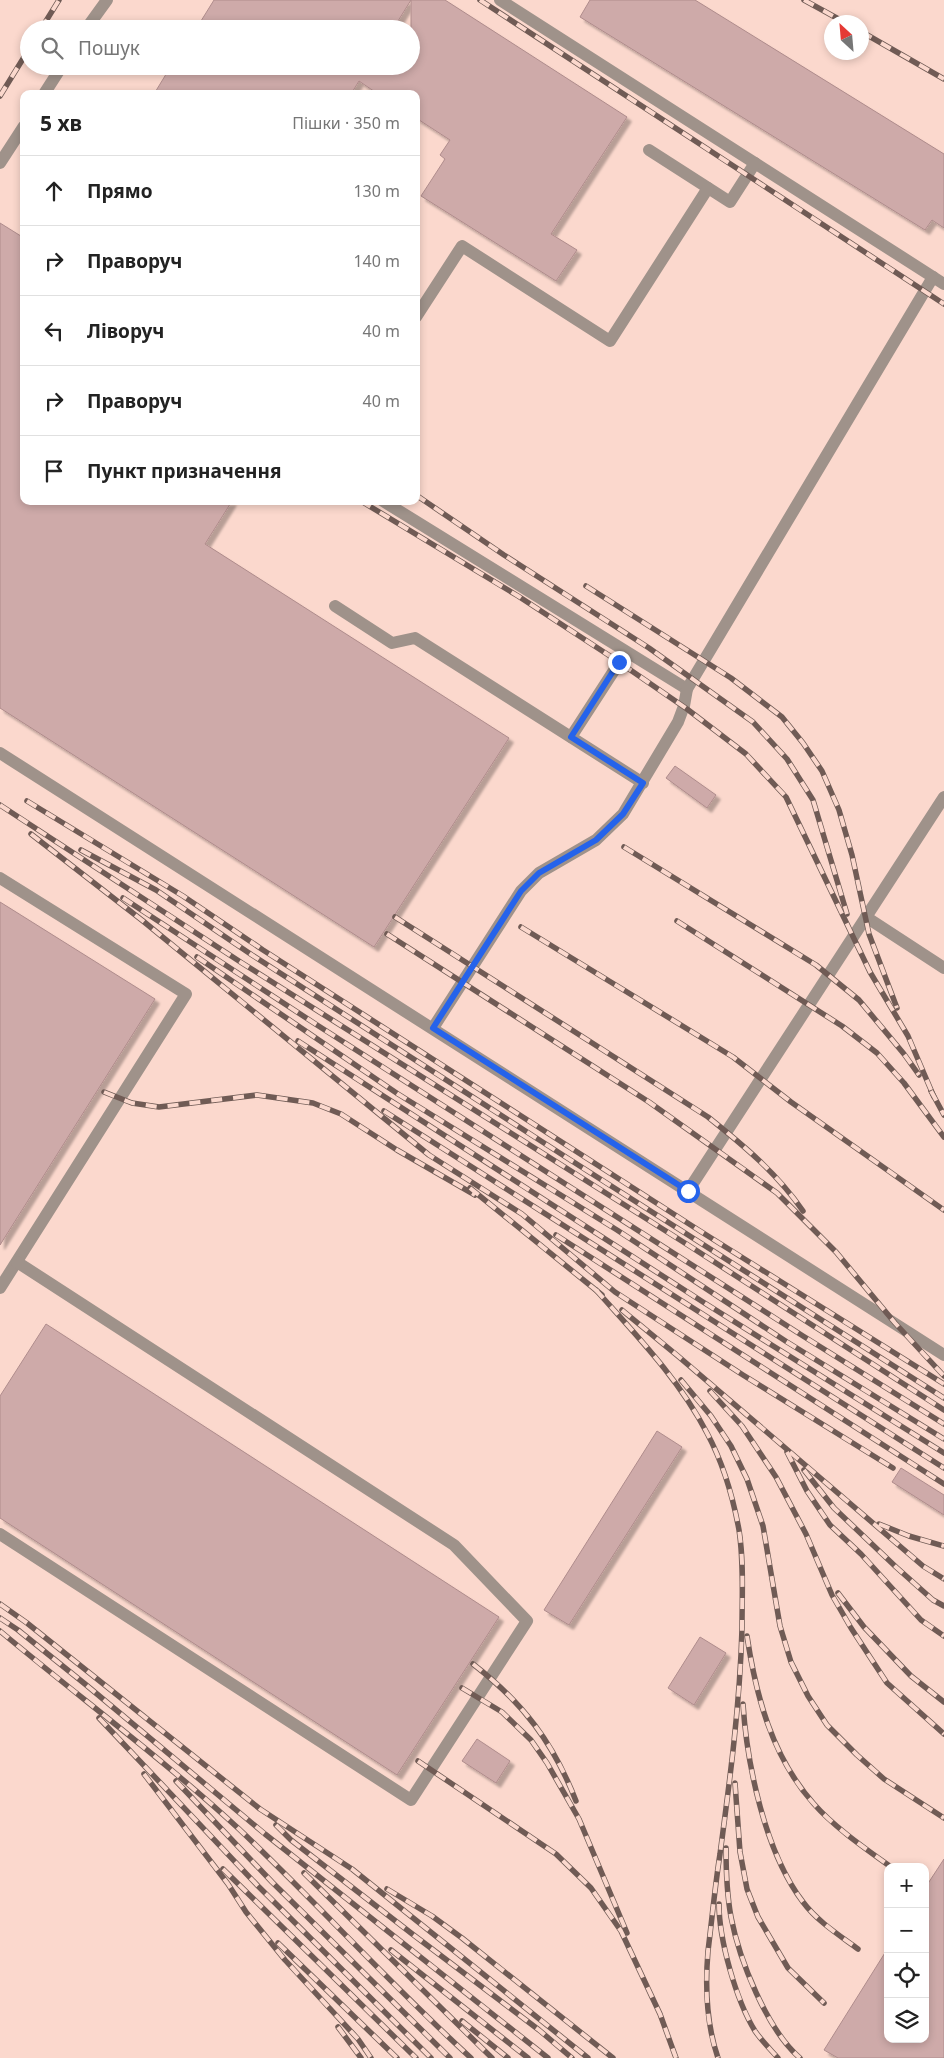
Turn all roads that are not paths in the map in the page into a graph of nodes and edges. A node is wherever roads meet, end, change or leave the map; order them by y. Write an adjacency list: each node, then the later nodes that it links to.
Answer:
1 (106, 0): 3 (lane)
2 (500, 0): 9 (lane)
3 (92, 20)
4 (56, 75): 5 (lane)
5 (47, 90)
6 (20, 132): 8 (lane)
7 (649, 150): 10 (lane)
8 (0, 163)
9 (755, 163): 10 (lane); 11 (lane)
10 (708, 188): 13 (lane)
11 (933, 277): 12 (lane); 17 (lane)
12 (944, 284)
13 (420, 311)
14 (389, 505): 16 (lane)
15 (335, 606): 18 (lane)
16 (626, 652): 17 (lane); 18 (lane)
17 (687, 690): 20 (lane)
18 (571, 737): 20 (lane)
19 (0, 753): 25 (lane)
20 (643, 783): 25 (lane)
21 (944, 797): 23 (lane)
22 (0, 878): 27 (lane)
23 (866, 917): 24 (lane); 26 (lane)
24 (944, 968)
25 (433, 1028): 26 (lane)
26 (688, 1191): 29 (lane)
27 (17, 1262): 28 (lane); 30 (lane)
28 (0, 1288)
29 (944, 1355)
30 (0, 1534)

